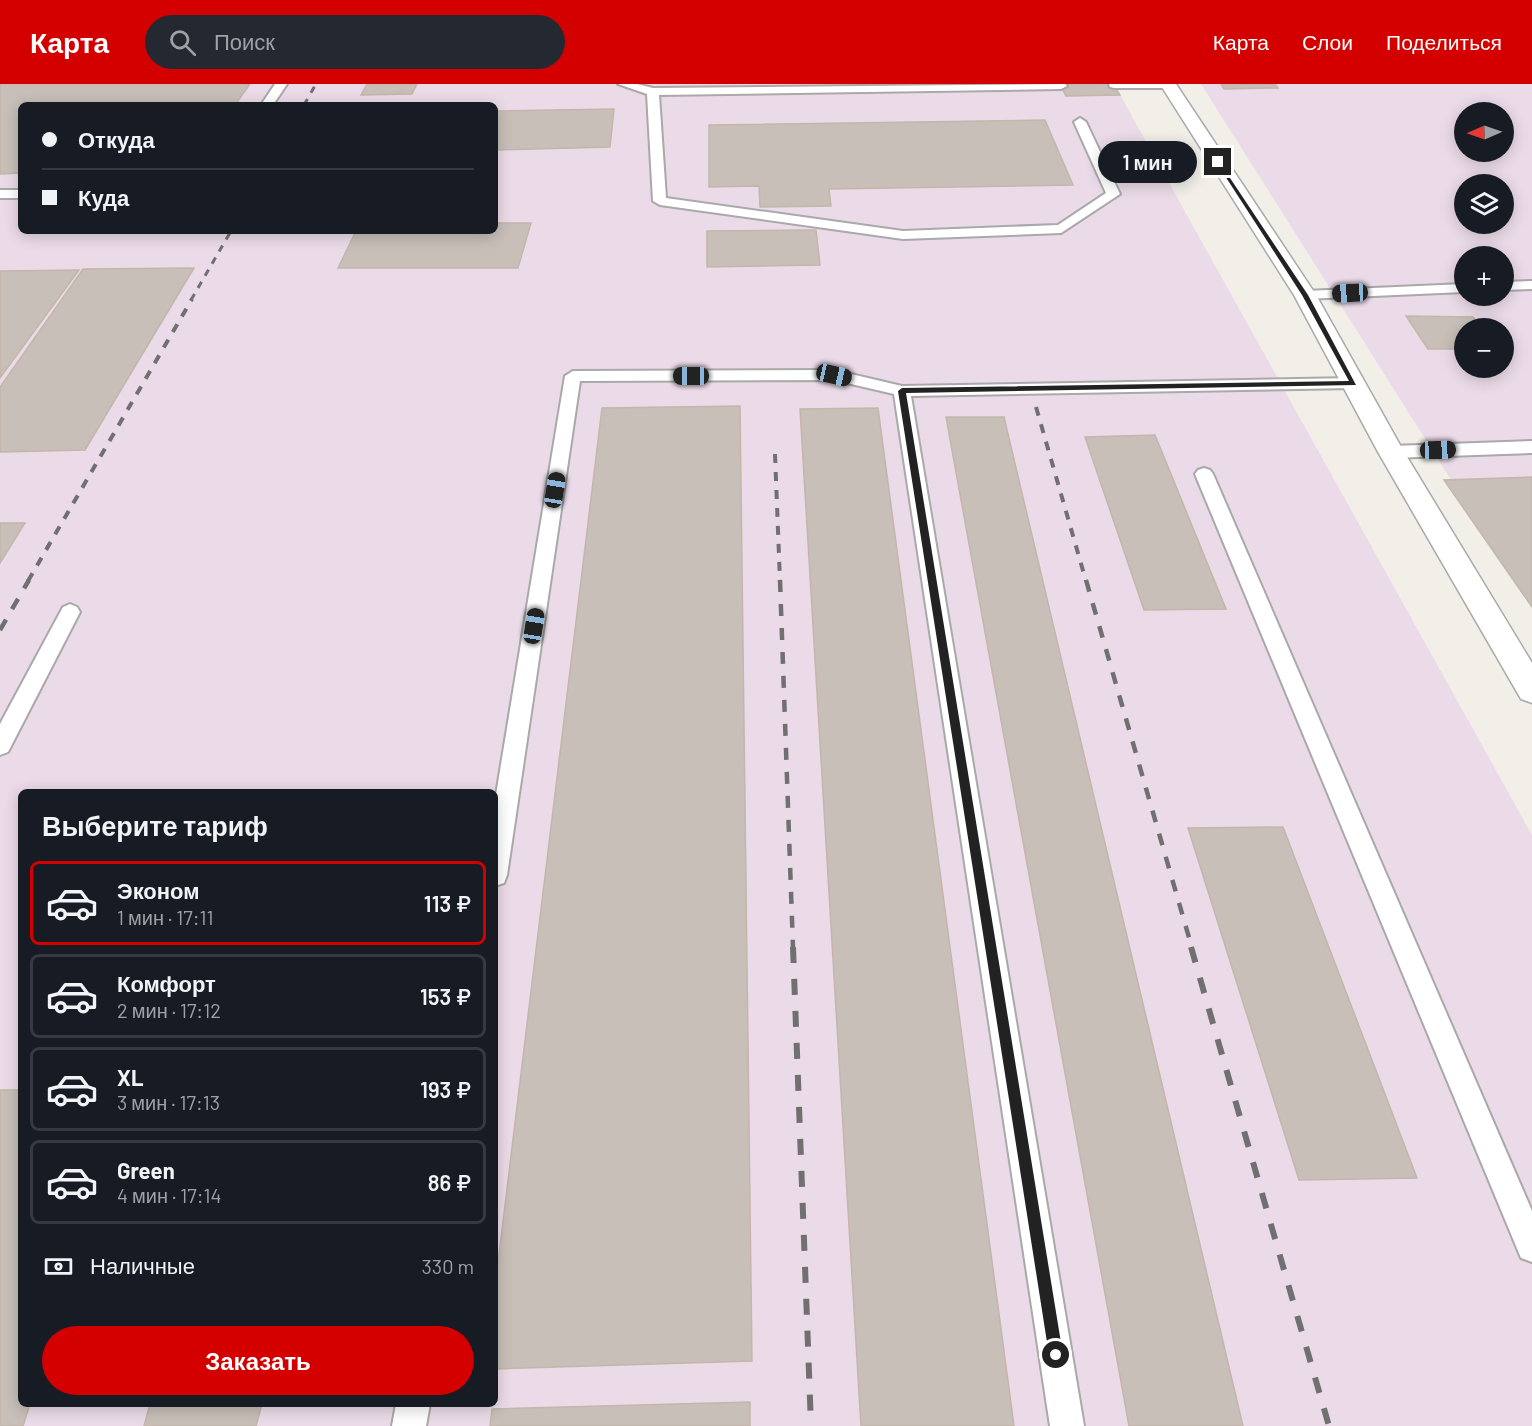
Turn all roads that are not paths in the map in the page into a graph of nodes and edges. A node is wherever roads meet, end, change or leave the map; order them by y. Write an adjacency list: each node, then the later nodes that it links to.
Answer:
1 (281, 84): 8 (lane)
2 (624, 84): 7 (lane)
3 (1169, 84): 5 (lane); 15 (street)
4 (992, 85): 6 (lane); 7 (lane)
5 (1114, 85)
6 (1061, 86)
7 (653, 92): 9 (lane)
8 (269, 102)
9 (1080, 123)
10 (0, 194): 11 (lane)
11 (18, 194)
12 (1532, 285): 13 (lane)
13 (1514, 286)
14 (1454, 288): 15 (lane)
15 (1305, 295): 16 (street)
16 (1353, 383): 17 (lane); 19 (street)
17 (902, 391): 24 (lane); 28 (lane)
18 (1532, 447): 19 (lane)
19 (1391, 452): 22 (street)
20 (1204, 474): 25 (lane)
21 (70, 612): 23 (lane)
22 (1530, 684)
23 (0, 745)
24 (498, 856)
25 (1532, 1247)
26 (412, 1407): 27 (lane)
27 (409, 1426)
28 (1067, 1426)

